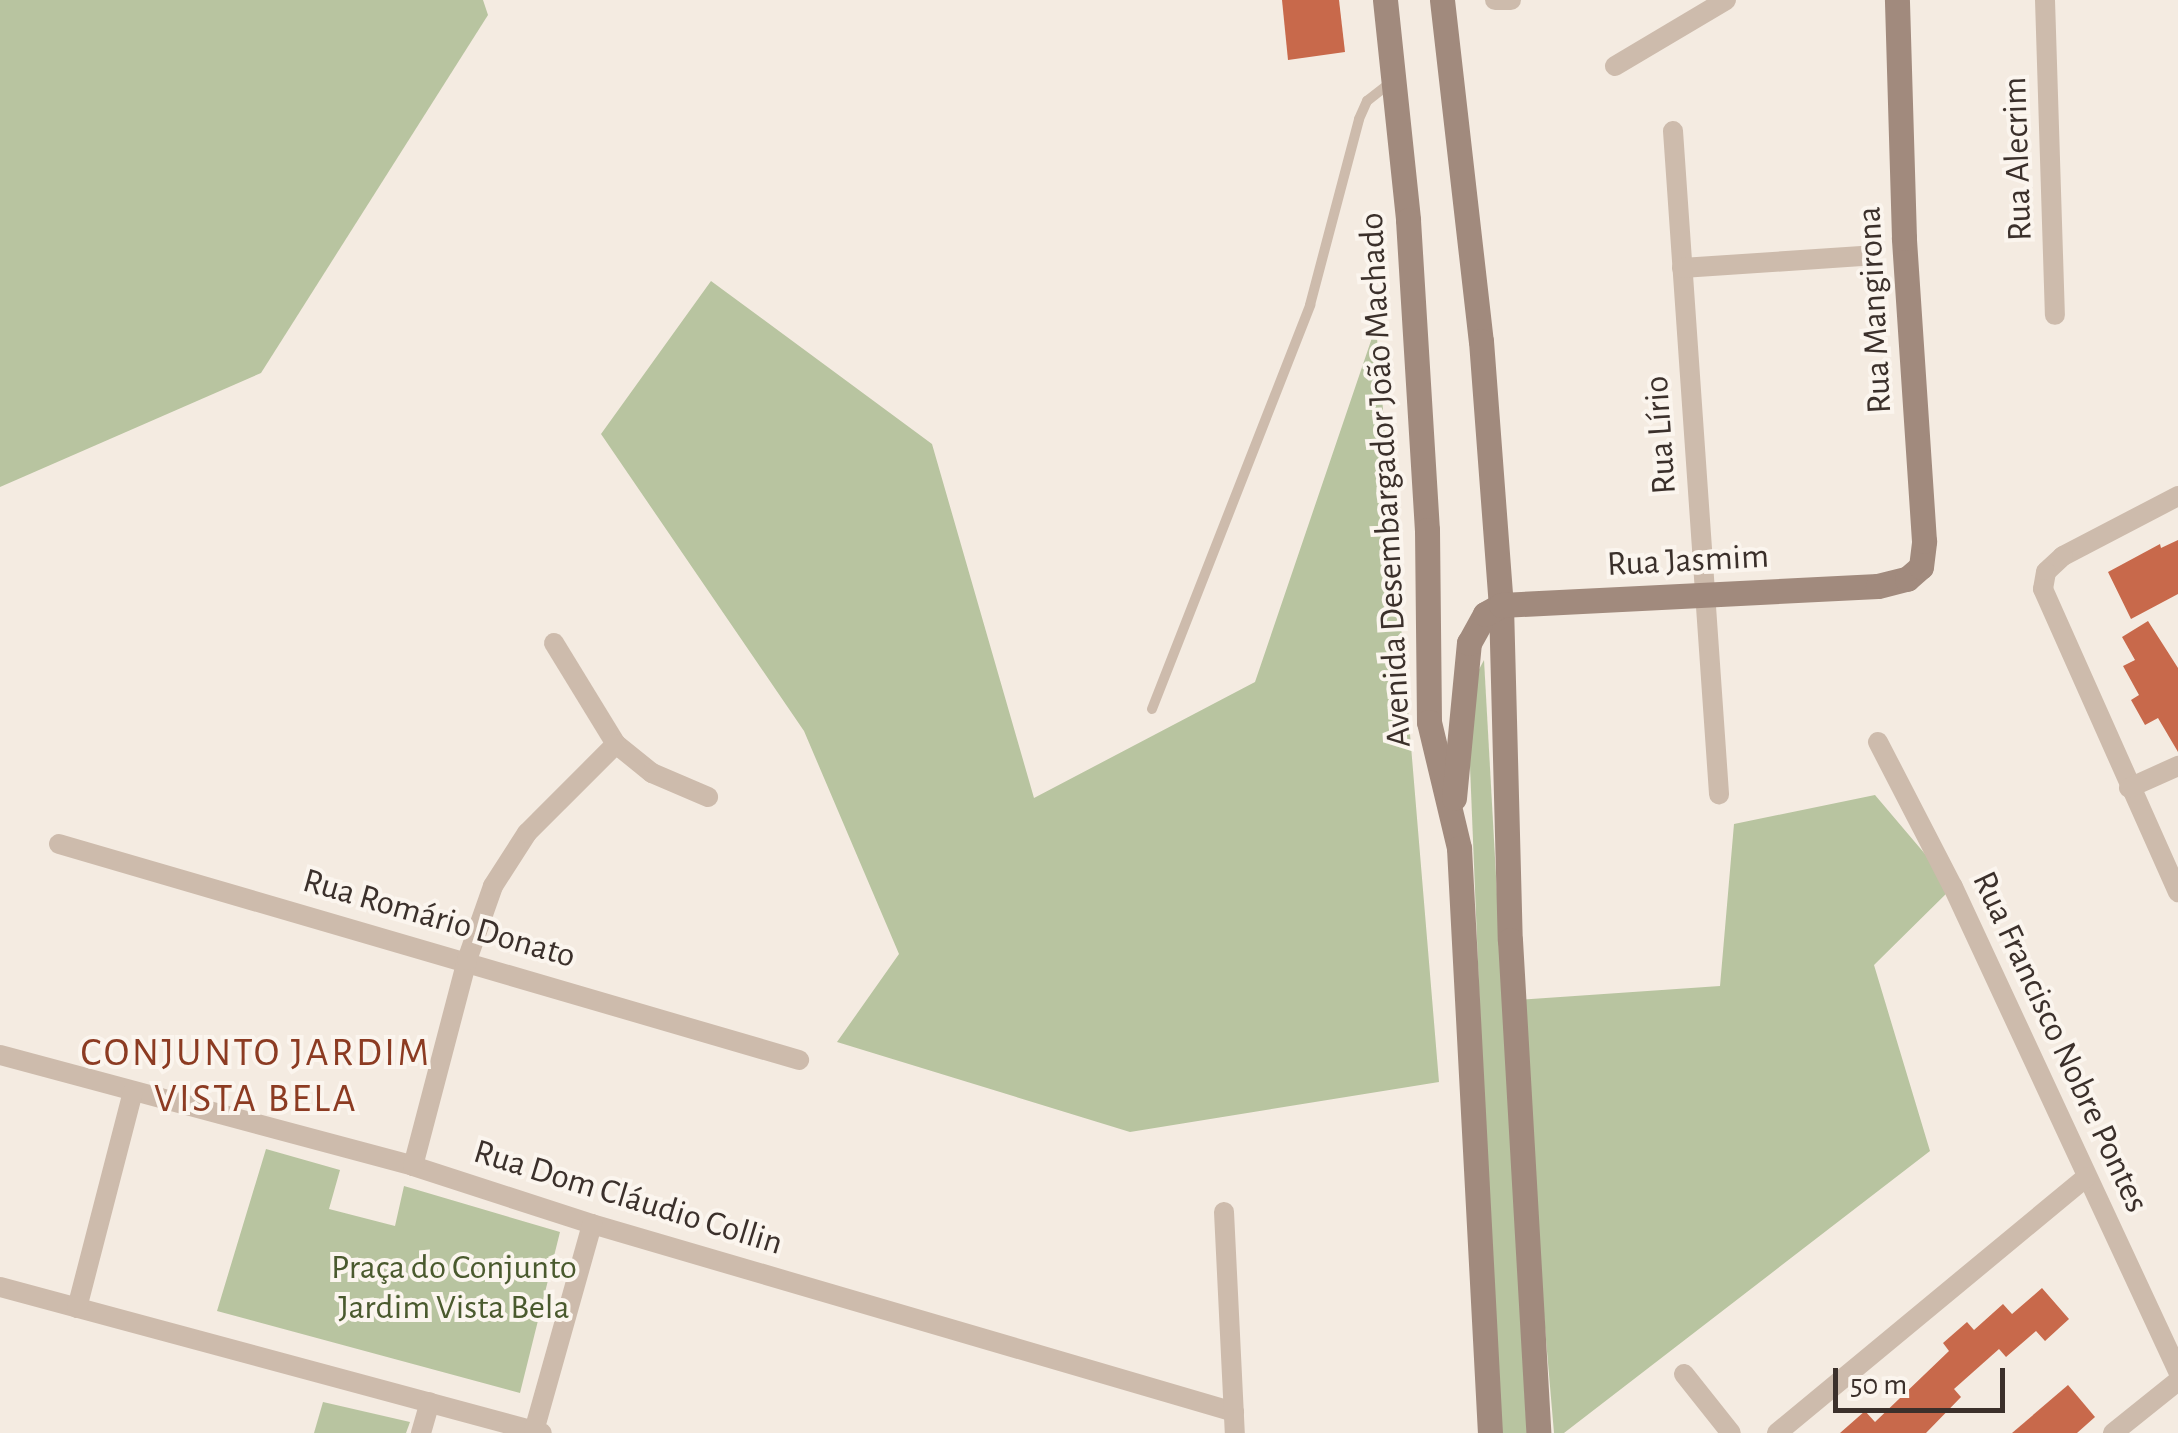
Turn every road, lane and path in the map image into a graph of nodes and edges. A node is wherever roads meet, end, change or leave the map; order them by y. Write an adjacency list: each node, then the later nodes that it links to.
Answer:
1 (1385, 0): 9 (street, Avenida Desembargador João Machado)
2 (1442, 0): 17 (street)
3 (1495, 0): 4 (street)
4 (1511, 0)
5 (1726, 0): 8 (street)
6 (1896, 0): 15 (street, Rua Mangirona)
7 (2045, 0): 13 (street, Rua Alecrim)
8 (1615, 66)
9 (1391, 82): 19 (lane); 26 (street, Avenida Desembargador João Machado)
10 (1673, 131): 12 (street, Rua Lírio)
11 (1862, 256): 12 (street)
12 (1682, 268): 16 (street, Rua Lírio)
13 (2055, 315)
14 (2178, 496): 23 (street)
15 (1878, 586): 16 (street, Rua Jasmim)
16 (1705, 595): 17 (street, Rua Jasmim); 24 (street, Rua Lírio)
17 (1501, 605): 26 (street); 47 (street)
18 (554, 643): 21 (street)
19 (1152, 710)
20 (1878, 742): 34 (street, Rua Francisco Nobre Pontes)
21 (616, 744): 25 (street); 29 (street)
22 (2178, 766): 23 (street)
23 (2129, 788): 28 (street)
24 (1719, 794)
25 (708, 797)
26 (1452, 813): 46 (street, Avenida Desembargador João Machado)
27 (60, 844): 29 (street, Rua Romário Donato)
28 (2178, 892)
29 (468, 960): 31 (street, Rua Romário Donato); 33 (street)
30 (0, 1055): 32 (street, Rua Dom Cláudio Collin)
31 (799, 1060)
32 (133, 1091): 33 (street, Rua Dom Cláudio Collin); 38 (street)
33 (413, 1166): 36 (street, Rua Dom Cláudio Collin)
34 (2086, 1177): 39 (street, Rua Francisco Nobre Pontes); 49 (street)
35 (1224, 1212): 43 (street)
36 (592, 1224): 43 (street, Rua Dom Cláudio Collin); 44 (street)
37 (0, 1287): 38 (street)
38 (78, 1308): 42 (street)
39 (2178, 1371)
40 (1684, 1374): 48 (street)
41 (2178, 1381): 50 (street)
42 (430, 1402): 44 (street); 45 (street)
43 (1234, 1422)
44 (538, 1432)
45 (421, 1433)
46 (1490, 1433)
47 (1538, 1433)
48 (1731, 1433)
49 (1777, 1433)
50 (2113, 1433)

